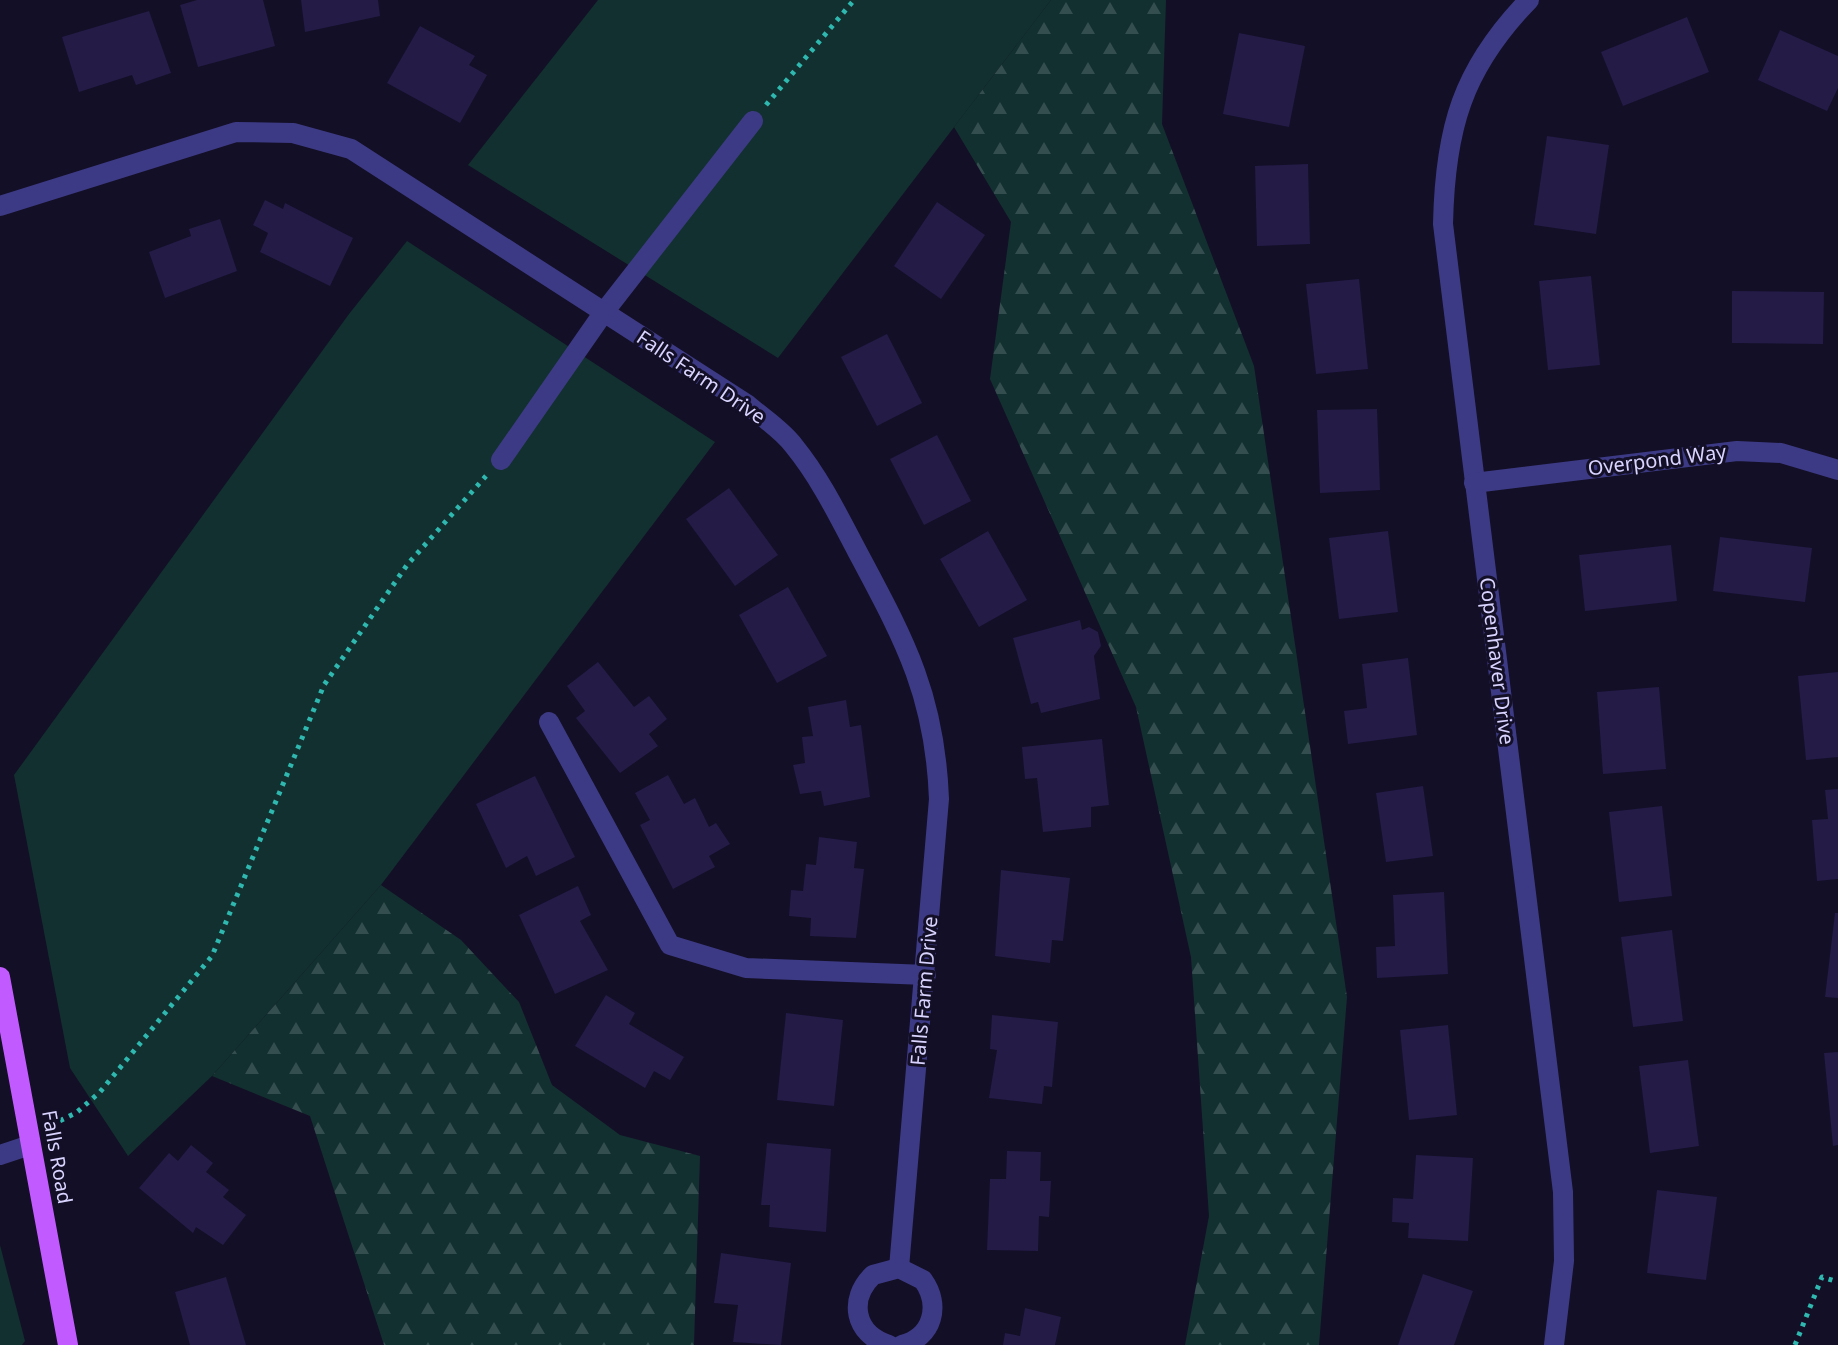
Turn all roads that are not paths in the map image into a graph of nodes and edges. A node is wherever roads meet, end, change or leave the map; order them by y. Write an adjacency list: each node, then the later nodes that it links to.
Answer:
1 (1529, 0): 7 (street, Copenhaver Drive)
2 (753, 121): 4 (street)
3 (0, 206): 4 (street, Falls Farm Drive)
4 (604, 312): 5 (street); 9 (street, Falls Farm Drive)
5 (501, 460)
6 (1838, 470): 7 (street, Overpond Way)
7 (1474, 483): 17 (street, Copenhaver Drive)
8 (549, 722): 9 (street)
9 (926, 975): 13 (street, Falls Farm Drive)
10 (0, 977): 11 (main road, Falls Road)
11 (30, 1145): 12 (street); 14 (main road, Falls Road)
12 (0, 1155)
13 (899, 1268): 15 (street); 16 (street)
14 (68, 1345)
15 (889, 1345)
16 (902, 1345)
17 (1554, 1345)

